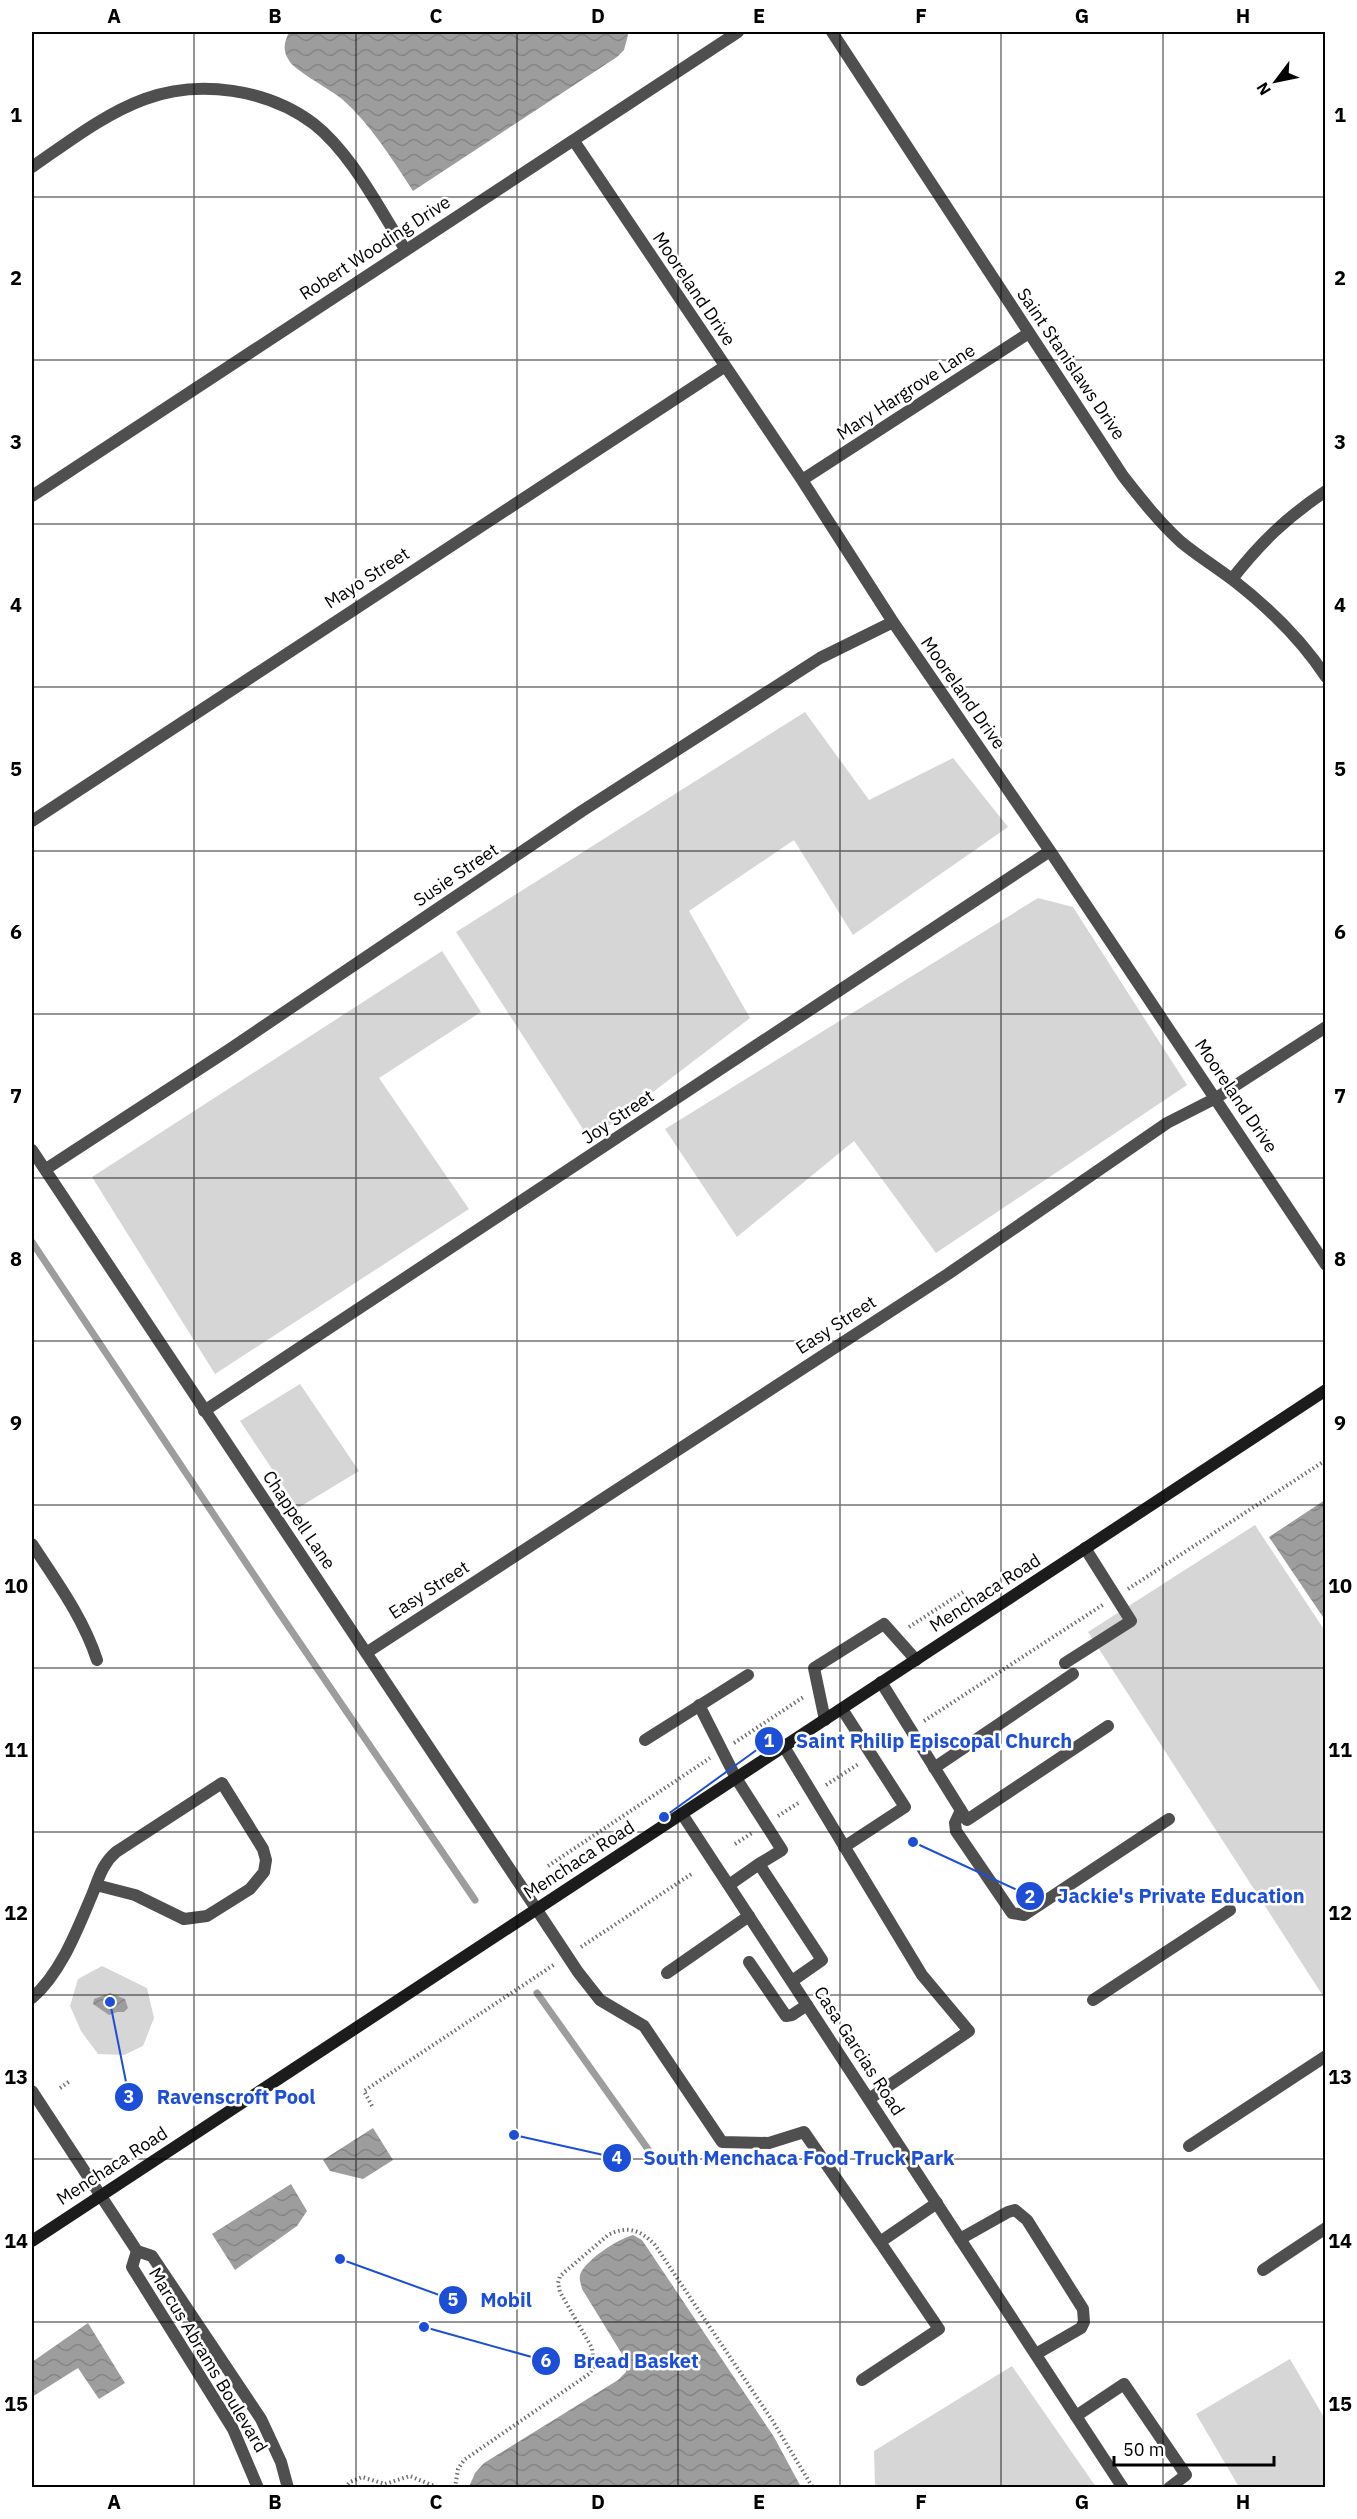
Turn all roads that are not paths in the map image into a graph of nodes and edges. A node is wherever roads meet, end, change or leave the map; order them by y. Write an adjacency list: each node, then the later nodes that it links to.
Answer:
1 (738, 32): 3 (street, Robert Wooding Drive)
2 (832, 32): 6 (street, Saint Stanislaws Drive)
3 (574, 141): 5 (street, Robert Wooding Drive); 7 (street, Mooreland Drive)
4 (32, 167): 5 (street)
5 (405, 249): 10 (street, Robert Wooding Drive)
6 (1029, 333): 8 (street, Mary Hargrove Lane); 11 (street, Saint Stanislaws Drive)
7 (724, 367): 8 (street, Mooreland Drive); 14 (street, Mayo Street)
8 (802, 480): 12 (street, Mooreland Drive)
9 (1326, 491): 11 (street)
10 (32, 496)
11 (1232, 579): 13 (street, Saint Stanislaws Drive)
12 (893, 622): 15 (street, Mooreland Drive); 19 (street, Susie Street)
13 (1326, 677)
14 (32, 821)
15 (1050, 851): 17 (street, Mooreland Drive); 22 (street, Joy Street)
16 (1326, 1027): 17 (street, Easy Street)
17 (1216, 1098): 20 (street, Mooreland Drive); 25 (street, Easy Street)
18 (32, 1150): 19 (street, Chappell Lane)
19 (46, 1169): 22 (street, Chappell Lane)
20 (1326, 1265)
21 (1326, 1390): 24 (main road, Menchaca Road)
22 (204, 1411): 25 (street, Chappell Lane)
23 (32, 1544): 26 (street)
24 (1085, 1548): 27 (main road, Menchaca Road); 28 (street)
25 (366, 1653): 47 (street, Chappell Lane)
26 (97, 1660)
27 (916, 1660): 31 (main road, Menchaca Road); 34 (street)
28 (1065, 1663)
29 (1073, 1674): 38 (street)
30 (748, 1675): 32 (street)
31 (882, 1682): 33 (main road, Menchaca Road); 38 (street)
32 (699, 1705): 36 (street); 39 (street)
33 (842, 1709): 34 (main road, Menchaca Road); 43 (street)
34 (825, 1720): 37 (main road, Menchaca Road)
35 (1108, 1726): 40 (street)
36 (645, 1740)
37 (783, 1745): 39 (main road, Menchaca Road); 43 (street)
38 (934, 1768): 40 (street)
39 (736, 1778): 41 (main road, Menchaca Road); 44 (street)
40 (961, 1810): 42 (street)
41 (682, 1814): 46 (street, Casa Garcias Road); 47 (main road, Menchaca Road)
42 (1170, 1819)
43 (844, 1847): 58 (street)
44 (759, 1864): 46 (street); 52 (street)
45 (96, 1885): 45 (street); 53 (street)
46 (729, 1885): 49 (street, Casa Garcias Road)
47 (537, 1910): 60 (main road, Menchaca Road); 65 (street, Chappell Lane)
48 (1230, 1910): 54 (street)
49 (749, 1916): 51 (street); 52 (street, Casa Garcias Road)
50 (749, 1962): 55 (street)
51 (667, 1973)
52 (792, 1982): 55 (street, Casa Garcias Road)
53 (32, 1998)
54 (1093, 2000)
55 (807, 2005): 58 (street, Casa Garcias Road)
56 (1326, 2056): 59 (street)
57 (32, 2091): 60 (street, Marcus Abrams Boulevard)
58 (869, 2100): 61 (street, Casa Garcias Road)
59 (1190, 2146)
60 (101, 2195): 64 (main road, Menchaca Road); 66 (street, Marcus Abrams Boulevard)
61 (937, 2204): 63 (street, Casa Garcias Road); 65 (street)
62 (1326, 2228): 67 (street)
63 (960, 2239): 68 (street, Casa Garcias Road); 68 (street)
64 (32, 2241)
65 (880, 2242): 69 (street)
66 (137, 2251): 71 (street, Marcus Abrams Boulevard); 72 (street, Marcus Abrams Boulevard)
67 (1263, 2270)
68 (1036, 2354): 70 (street, Casa Garcias Road)
69 (862, 2380)
70 (1076, 2416): 73 (street, Casa Garcias Road); 74 (street)
71 (258, 2487)
72 (288, 2487)
73 (1123, 2487)
74 (1168, 2487)

